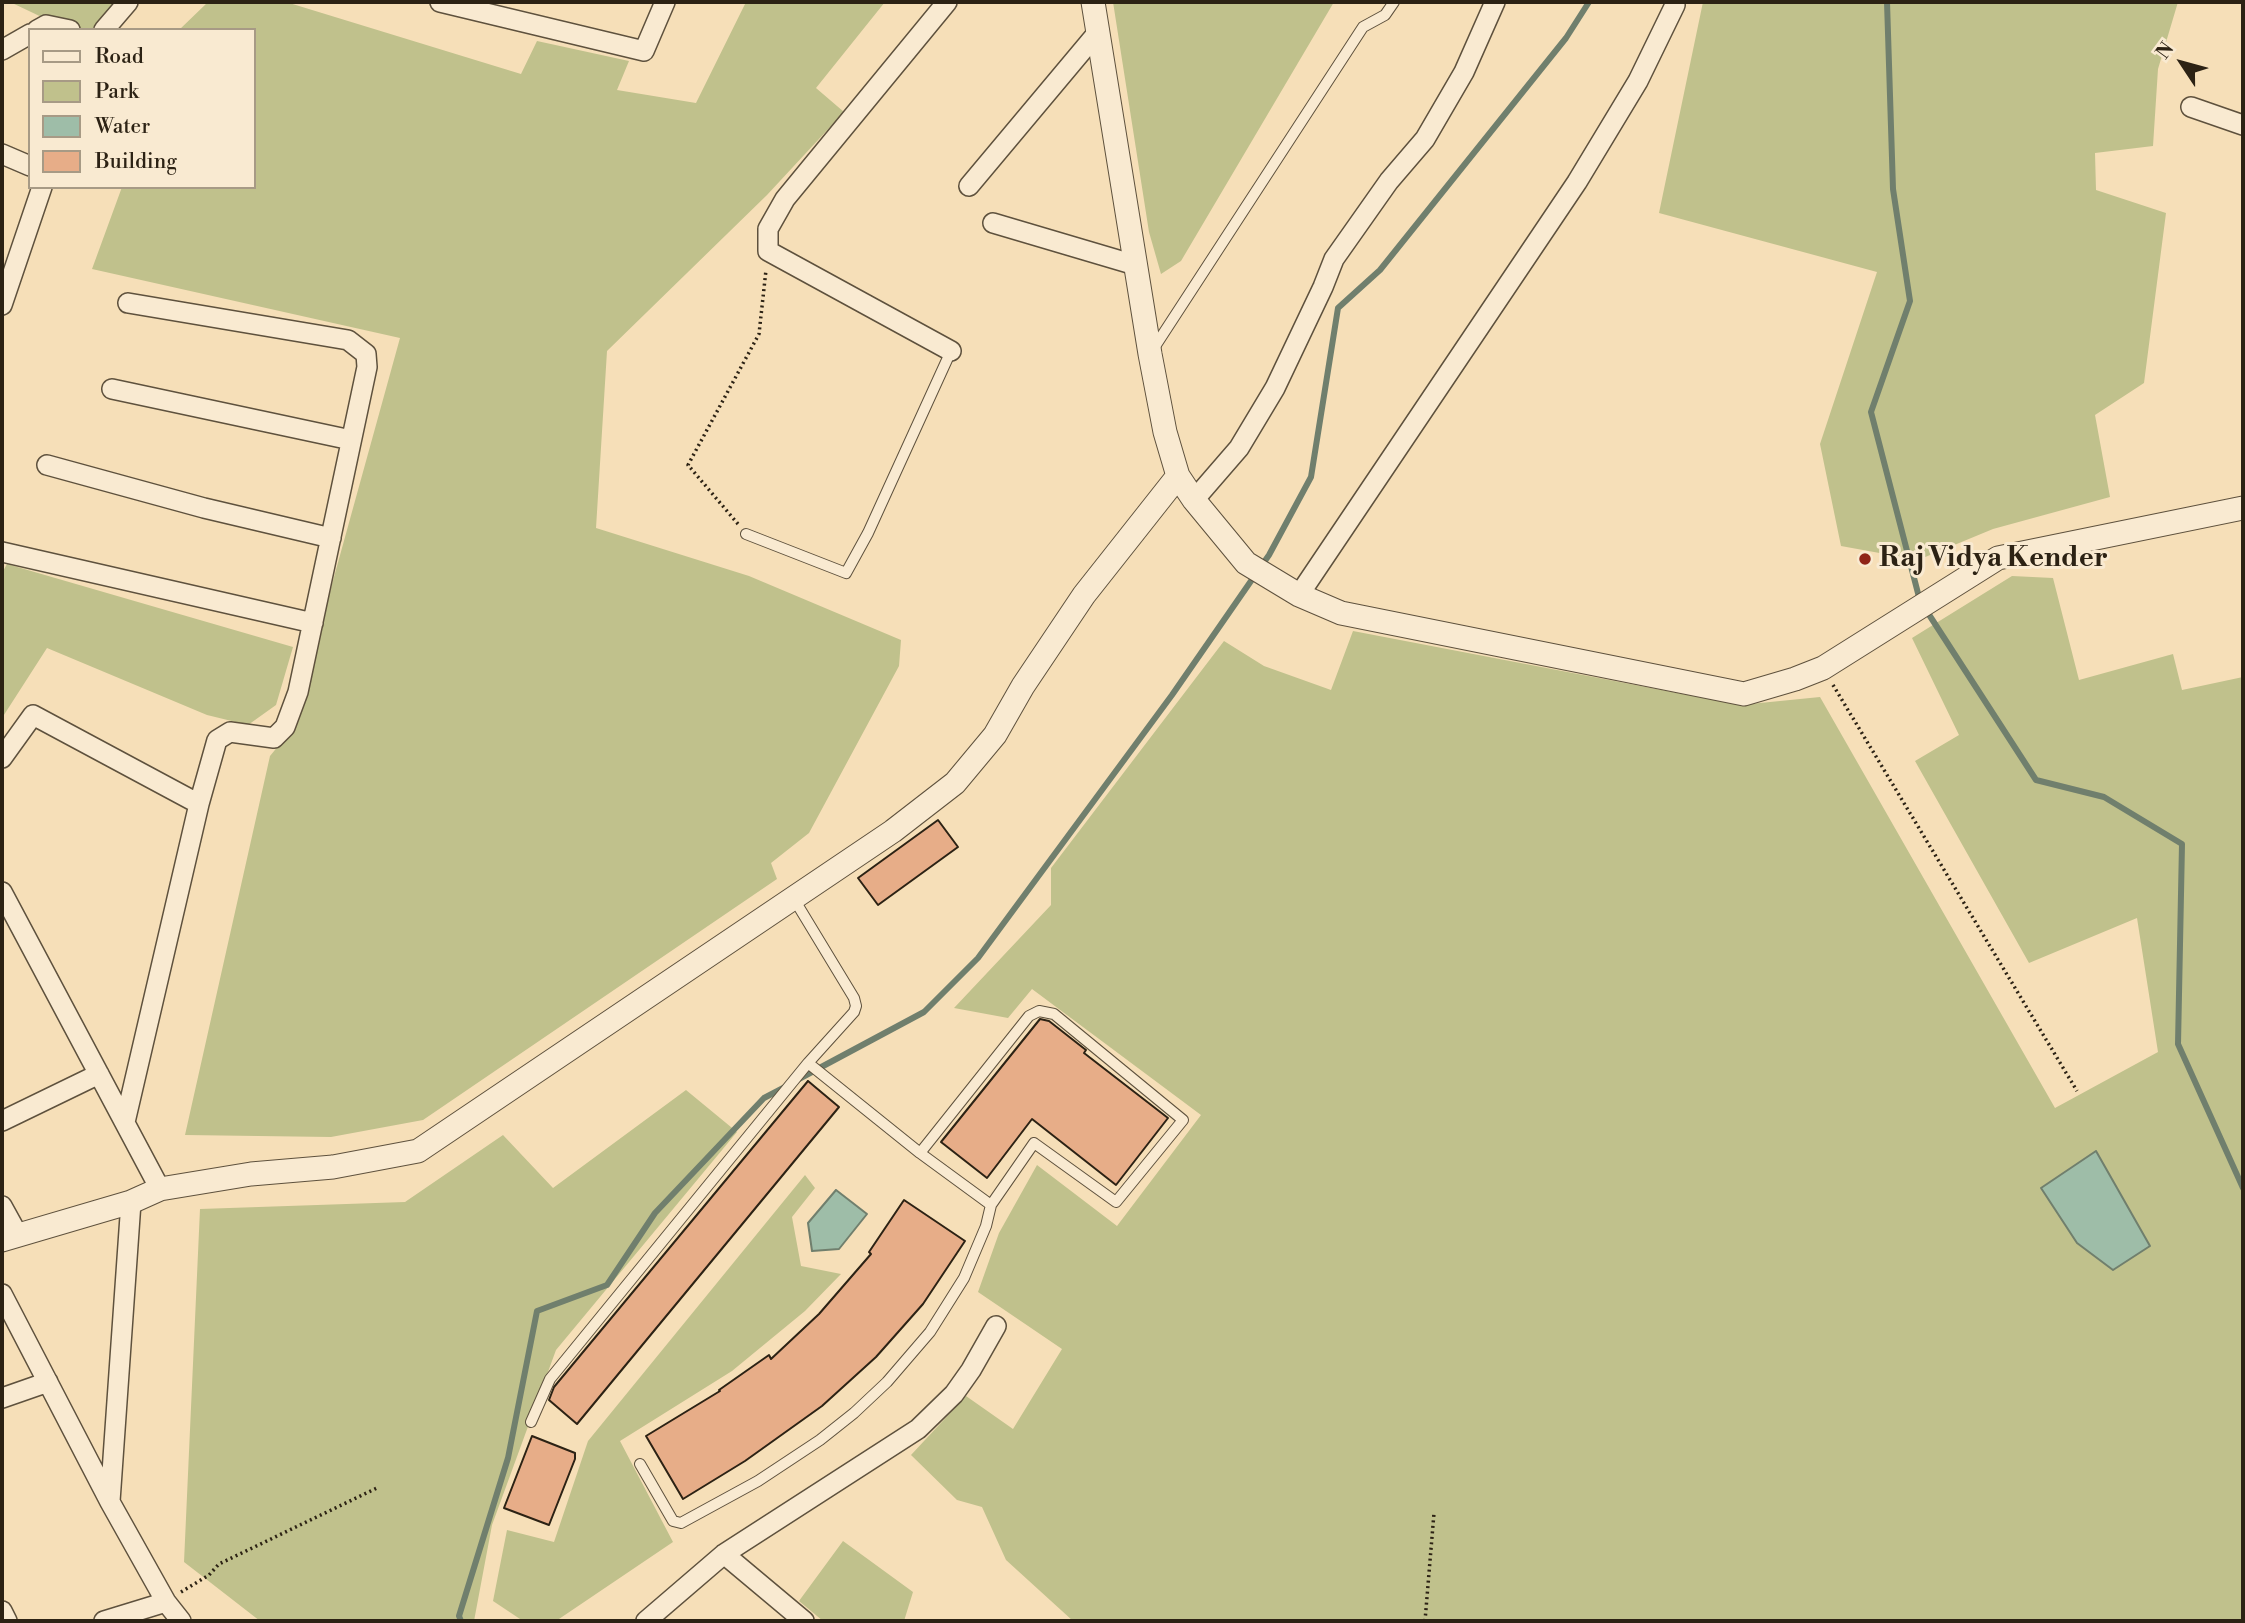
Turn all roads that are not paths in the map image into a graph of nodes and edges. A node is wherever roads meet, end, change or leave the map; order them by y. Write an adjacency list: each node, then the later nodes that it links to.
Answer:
1 (128, 2): 11 (street)
2 (440, 2): 3 (street)
3 (665, 2)
4 (947, 2): 25 (street)
5 (1093, 2): 12 (street)
6 (1394, 2): 26 (lane)
7 (1495, 2): 31 (street)
8 (1675, 5): 36 (street)
9 (41, 28): 10 (street)
10 (60, 28)
11 (106, 28)
12 (1098, 33): 19 (street); 22 (street)
13 (28, 35): 14 (street)
14 (2, 50)
15 (2191, 107): 16 (street)
16 (2243, 125)
17 (2, 154): 18 (street)
18 (28, 165)
19 (970, 186)
20 (42, 189): 24 (street)
21 (993, 223): 22 (street)
22 (1135, 265): 26 (street)
23 (128, 303): 28 (street)
24 (2, 305)
25 (951, 351): 33 (lane)
26 (1150, 354): 30 (street)
27 (112, 389): 28 (street)
28 (351, 440): 34 (street)
29 (47, 465): 34 (street)
30 (1178, 476): 31 (street); 41 (street)
31 (1194, 500): 36 (street)
32 (2243, 508): 36 (street)
33 (746, 534)
34 (331, 538): 37 (street)
35 (2, 552): 37 (street)
36 (1299, 595)
37 (313, 623): 39 (street)
38 (2, 758): 39 (street)
39 (199, 804): 45 (street)
40 (2, 892): 43 (street)
41 (793, 898): 42 (lane); 47 (street)
42 (808, 1063): 46 (lane); 56 (lane)
43 (99, 1074): 44 (street); 45 (street)
44 (2, 1121)
45 (125, 1122): 47 (street)
46 (920, 1153): 49 (lane); 49 (lane)
47 (160, 1189): 48 (street)
48 (131, 1202): 51 (street); 58 (street)
49 (991, 1205): 57 (lane)
50 (2, 1206): 51 (street)
51 (10, 1238)
52 (2, 1294): 54 (street)
53 (996, 1326): 59 (street)
54 (48, 1382): 55 (street); 58 (street)
55 (2, 1398)
56 (531, 1422)
57 (640, 1465)
58 (110, 1502): 60 (street)
59 (724, 1554): 65 (street); 66 (street)
60 (166, 1602): 63 (street); 64 (street)
61 (2, 1611): 62 (street)
62 (7, 1621)
63 (104, 1621)
64 (181, 1621)
65 (646, 1621)
66 (804, 1621)

